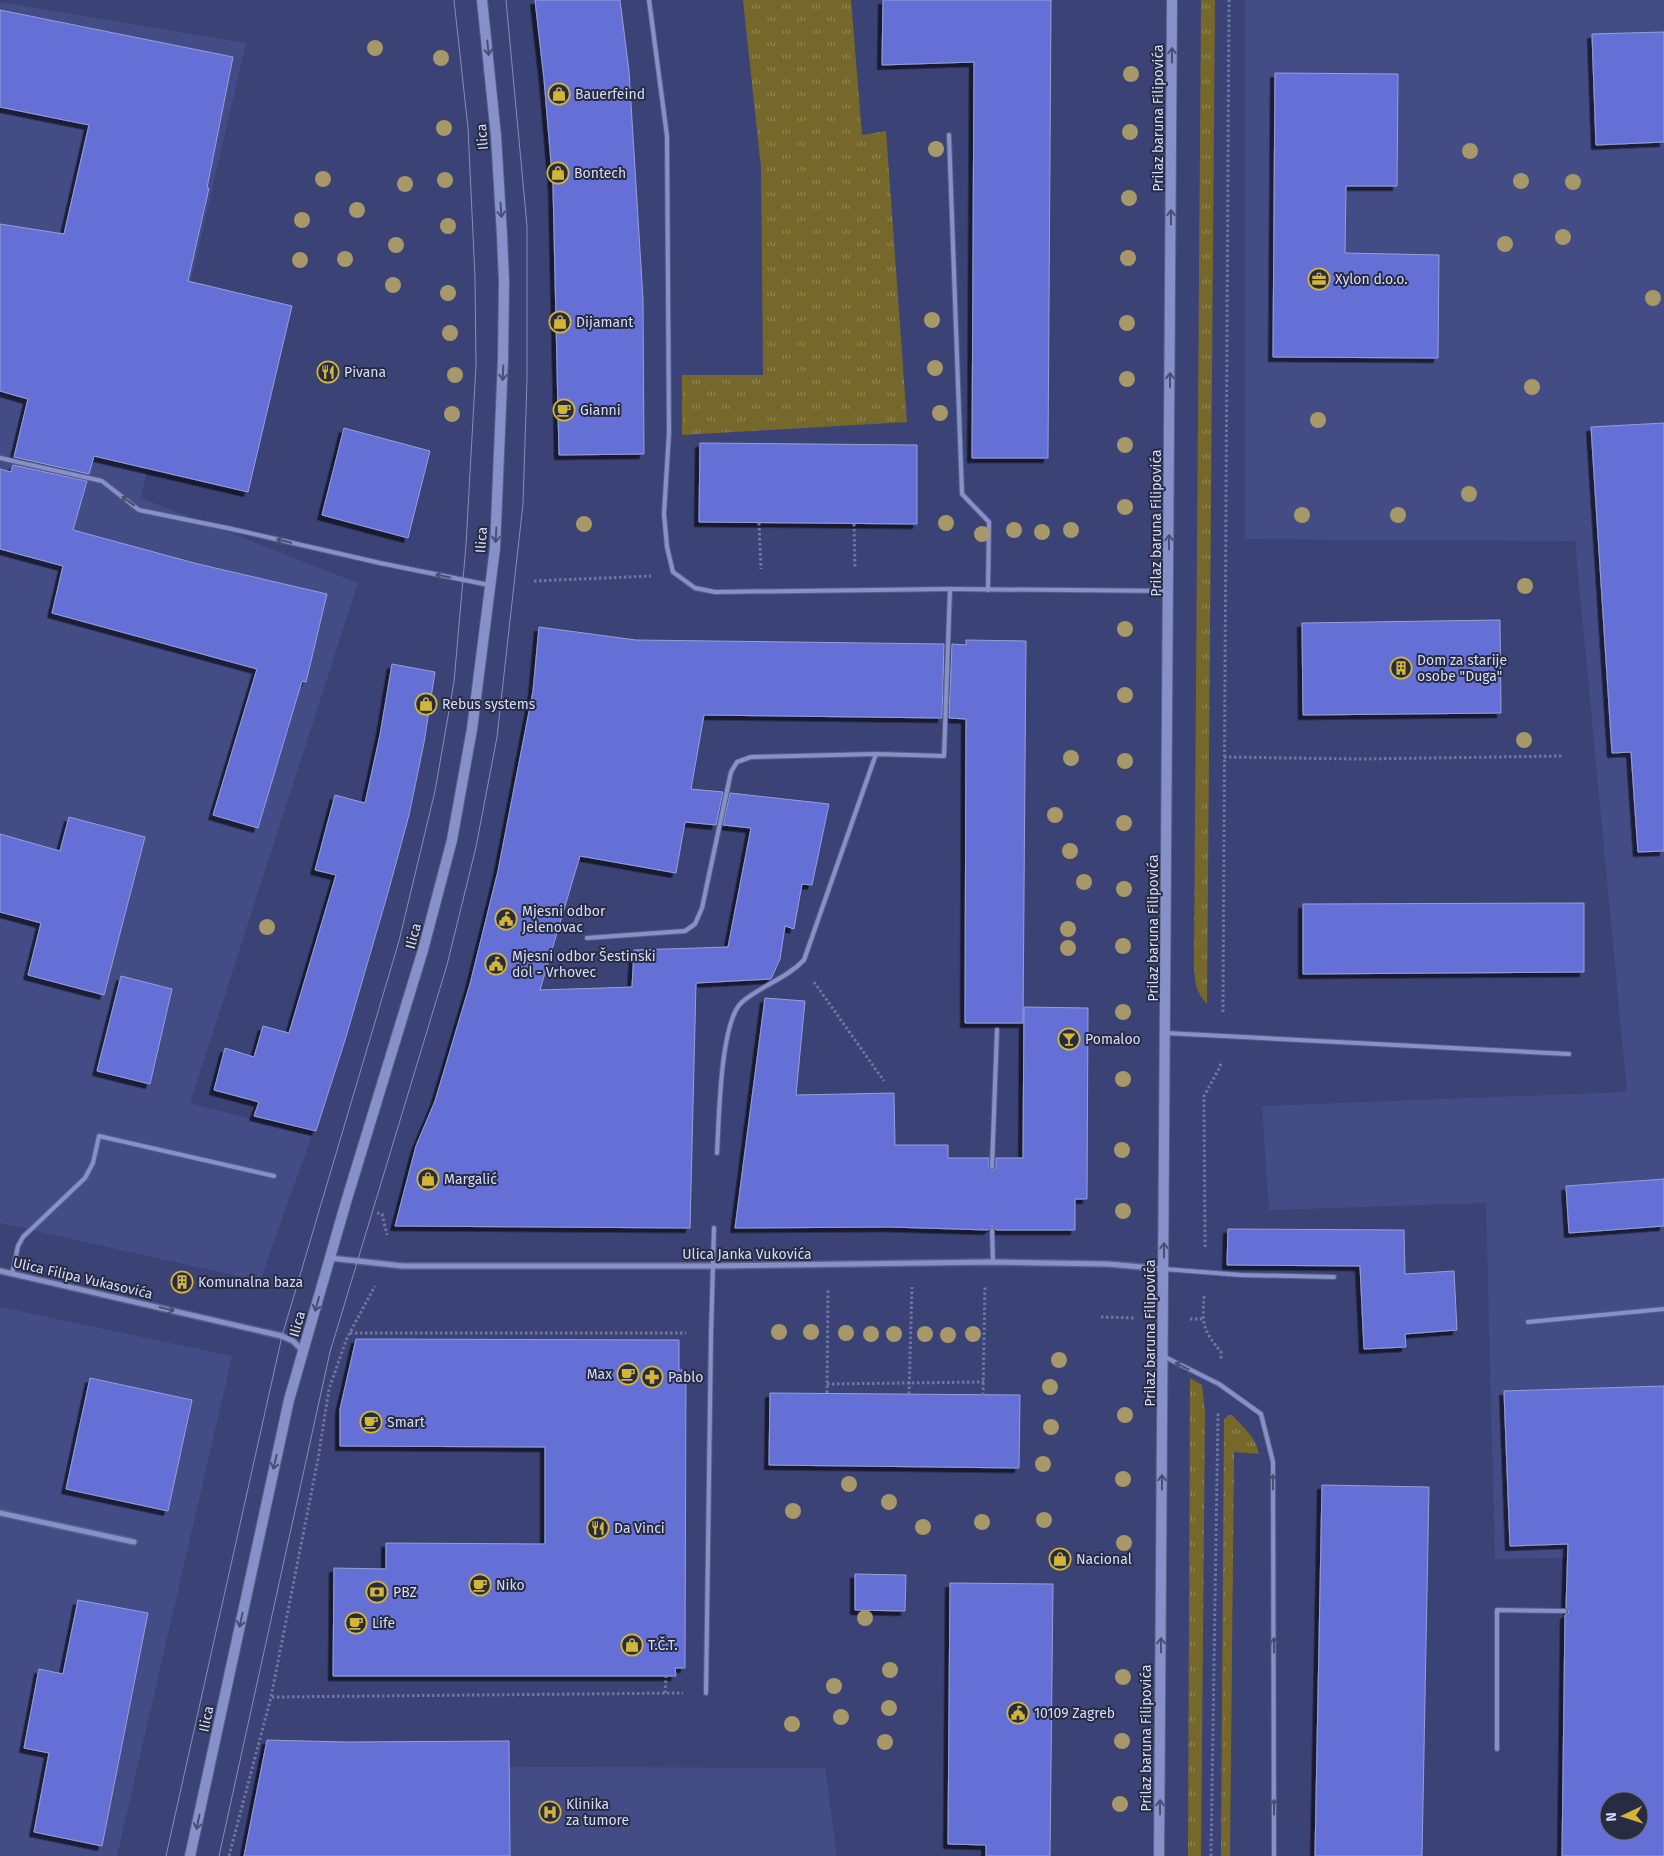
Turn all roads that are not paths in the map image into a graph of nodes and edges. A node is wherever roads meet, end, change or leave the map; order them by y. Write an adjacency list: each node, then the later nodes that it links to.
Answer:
1 (482, 0): 6 (main road, Ilica, one-way to 6)
2 (649, 0): 7 (lane)
3 (1172, 0): 9 (main road, Prilaz baruna Filipovića, one-way to 3)
4 (949, 135): 8 (lane)
5 (0, 458): 6 (lane, one-way to 5)
6 (491, 585): 20 (main road, Ilica)
7 (950, 590): 8 (lane); 10 (lane)
8 (988, 590): 9 (lane)
9 (1169, 591): 13 (main road, Prilaz baruna Filipovića)
10 (876, 754): 11 (lane); 15 (lane)
11 (587, 938)
12 (997, 1030): 16 (lane)
13 (1166, 1033): 14 (lane); 23 (main road, Prilaz baruna Filipovića, one-way to 13)
14 (1569, 1054)
15 (717, 1153)
16 (992, 1167)
17 (274, 1176): 25 (lane)
18 (714, 1228): 22 (lane)
19 (992, 1230): 21 (lane)
20 (330, 1258): 22 (street, Ulica Janka Vukovića); 29 (main road, Ilica, one-way to 29)
21 (993, 1262): 22 (street, Ulica Janka Vukovića); 23 (street, Ulica Janka Vukovića)
22 (712, 1266): 34 (lane)
23 (1164, 1268): 26 (lane); 30 (main road, Prilaz baruna Filipovića)
24 (0, 1271): 25 (street, Ulica Filipa Vukasovića)
25 (12, 1274): 29 (street, Ulica Filipa Vukasovića, one-way to 29)
26 (1334, 1276)
27 (1664, 1309): 28 (lane)
28 (1528, 1322)
29 (303, 1351): 36 (main road, Ilica, one-way to 36)
30 (1163, 1356): 37 (main road, Prilaz baruna Filipovića, one-way to 30); 38 (lane, one-way to 30)
31 (0, 1513): 32 (street)
32 (134, 1542)
33 (1565, 1611): 35 (lane)
34 (706, 1693)
35 (1497, 1749)
36 (190, 1856)
37 (1159, 1856)
38 (1274, 1856)

